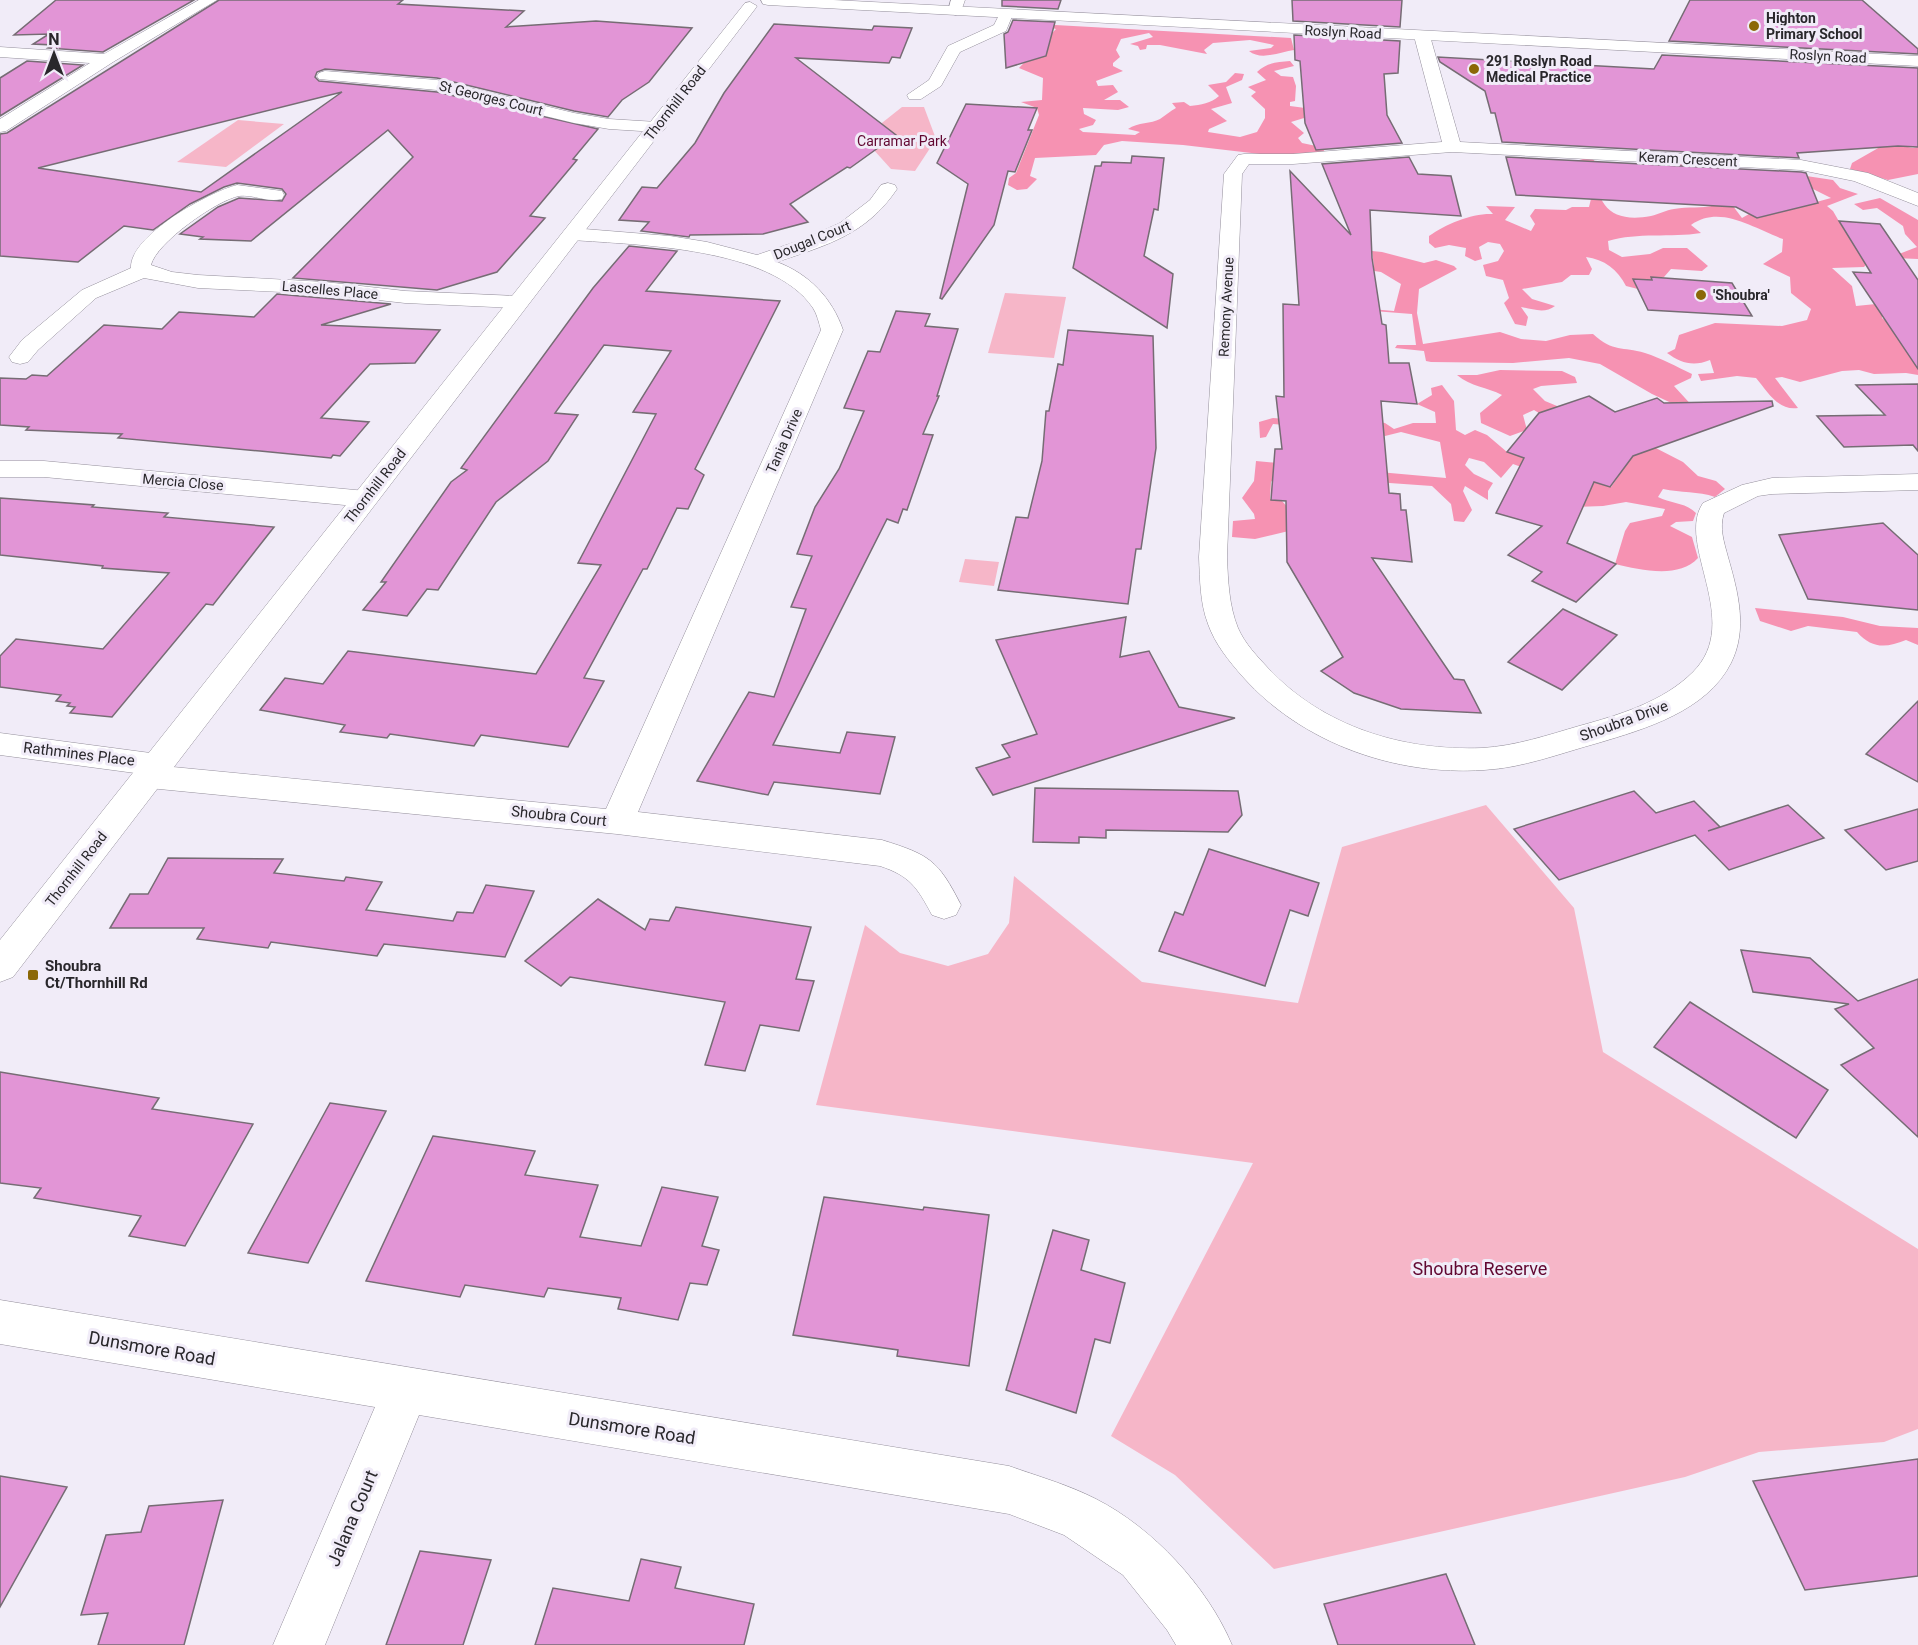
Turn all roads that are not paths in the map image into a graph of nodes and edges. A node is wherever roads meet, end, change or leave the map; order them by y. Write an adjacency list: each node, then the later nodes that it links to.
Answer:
1 (210, 0): 7 (street)
2 (756, 2): 3 (street, Roslyn Road); 12 (street, Thornhill Road)
3 (957, 5): 4 (street, Roslyn Road)
4 (1006, 14): 5 (street, Roslyn Road); 10 (street)
5 (1422, 36): 8 (street, Roslyn Road); 13 (street)
6 (0, 52): 7 (street)
7 (107, 59): 11 (street)
8 (1918, 61)
9 (325, 76): 12 (street, St Georges Court)
10 (915, 95)
11 (0, 127)
12 (657, 127): 17 (street, Thornhill Road)
13 (1452, 147): 16 (street, Keram Crescent); 25 (street, Remony Avenue)
14 (888, 189): 18 (street, Dougal Court)
15 (275, 195): 19 (street)
16 (1918, 200)
17 (572, 234): 18 (street, Tania Drive); 20 (street, Thornhill Road)
18 (756, 262): 28 (street, Tania Drive)
19 (143, 271): 20 (street, Lascelles Place); 21 (street)
20 (517, 302): 24 (street, Thornhill Road)
21 (20, 357)
22 (0, 469): 24 (street, Mercia Close)
23 (1918, 482): 25 (street, Shoubra Drive)
24 (366, 499): 27 (street, Thornhill Road)
25 (1334, 732)
26 (0, 744): 27 (street, Rathmines Place)
27 (154, 770): 28 (street, Shoubra Court); 30 (street, Thornhill Road)
28 (617, 822): 29 (street, Shoubra Court)
29 (944, 905)
30 (0, 967)
31 (0, 1322): 32 (street, Dunsmore Road)
32 (406, 1390): 33 (street, Jalana Court); 34 (street, Dunsmore Road)
33 (299, 1645)
34 (1206, 1645)

